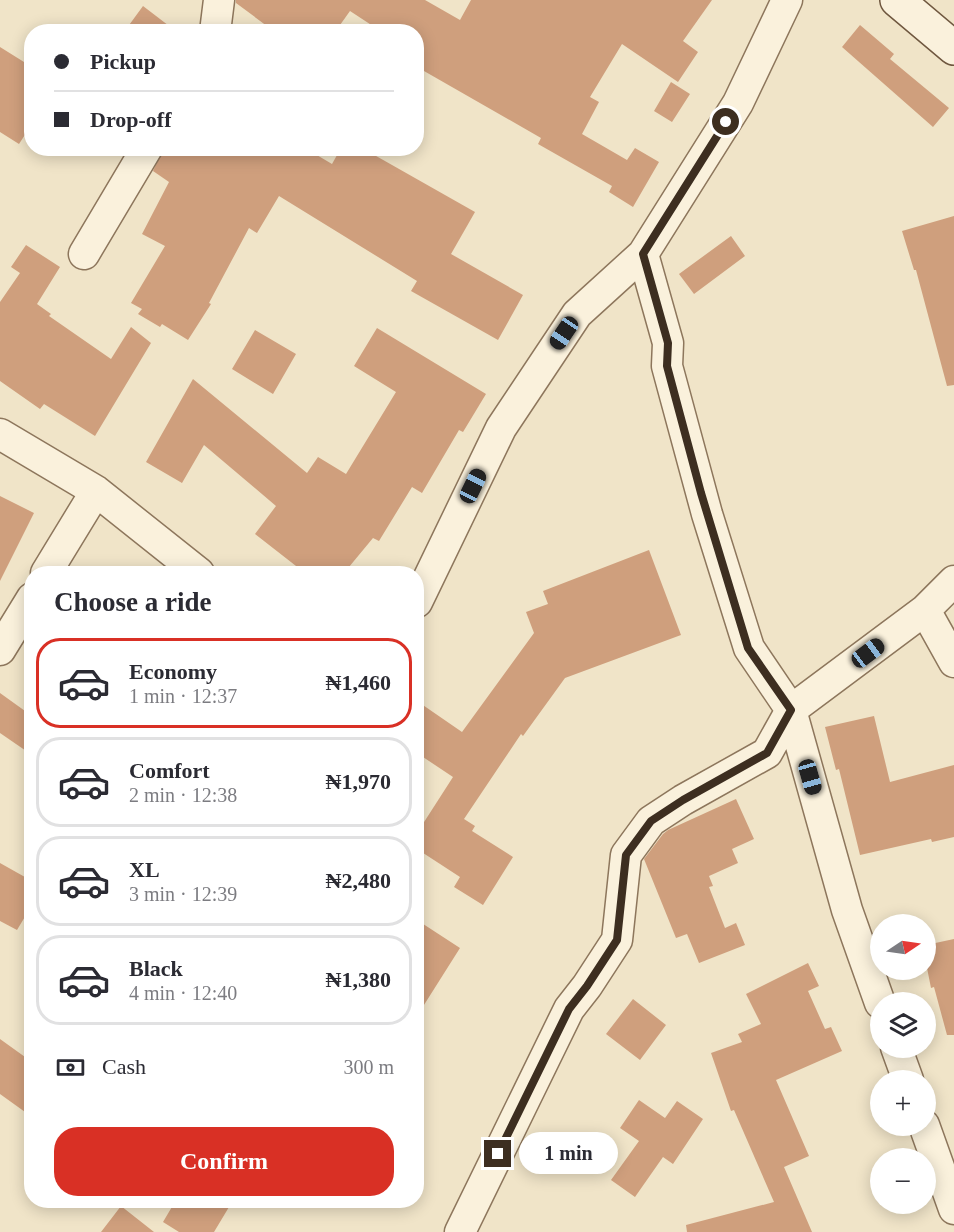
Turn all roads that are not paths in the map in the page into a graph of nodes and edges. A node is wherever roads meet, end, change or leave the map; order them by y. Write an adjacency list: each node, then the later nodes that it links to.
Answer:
1 (219, 0): 4 (street)
2 (787, 0): 8 (street)
3 (897, 0): 5 (main road)
4 (216, 24)
5 (954, 48)
6 (142, 156): 7 (street)
7 (84, 254)
8 (643, 254): 14 (street); 19 (street)
9 (0, 434): 10 (street)
10 (96, 491): 11 (street); 12 (street)
11 (50, 566)
12 (191, 566)
13 (954, 581): 16 (street)
14 (424, 588)
15 (24, 610): 17 (street)
16 (925, 610): 18 (street); 19 (street)
17 (0, 650)
18 (954, 662)
19 (791, 710): 20 (street); 23 (street)
20 (876, 992)
21 (928, 1136): 22 (street)
22 (954, 1209)
23 (460, 1232)

